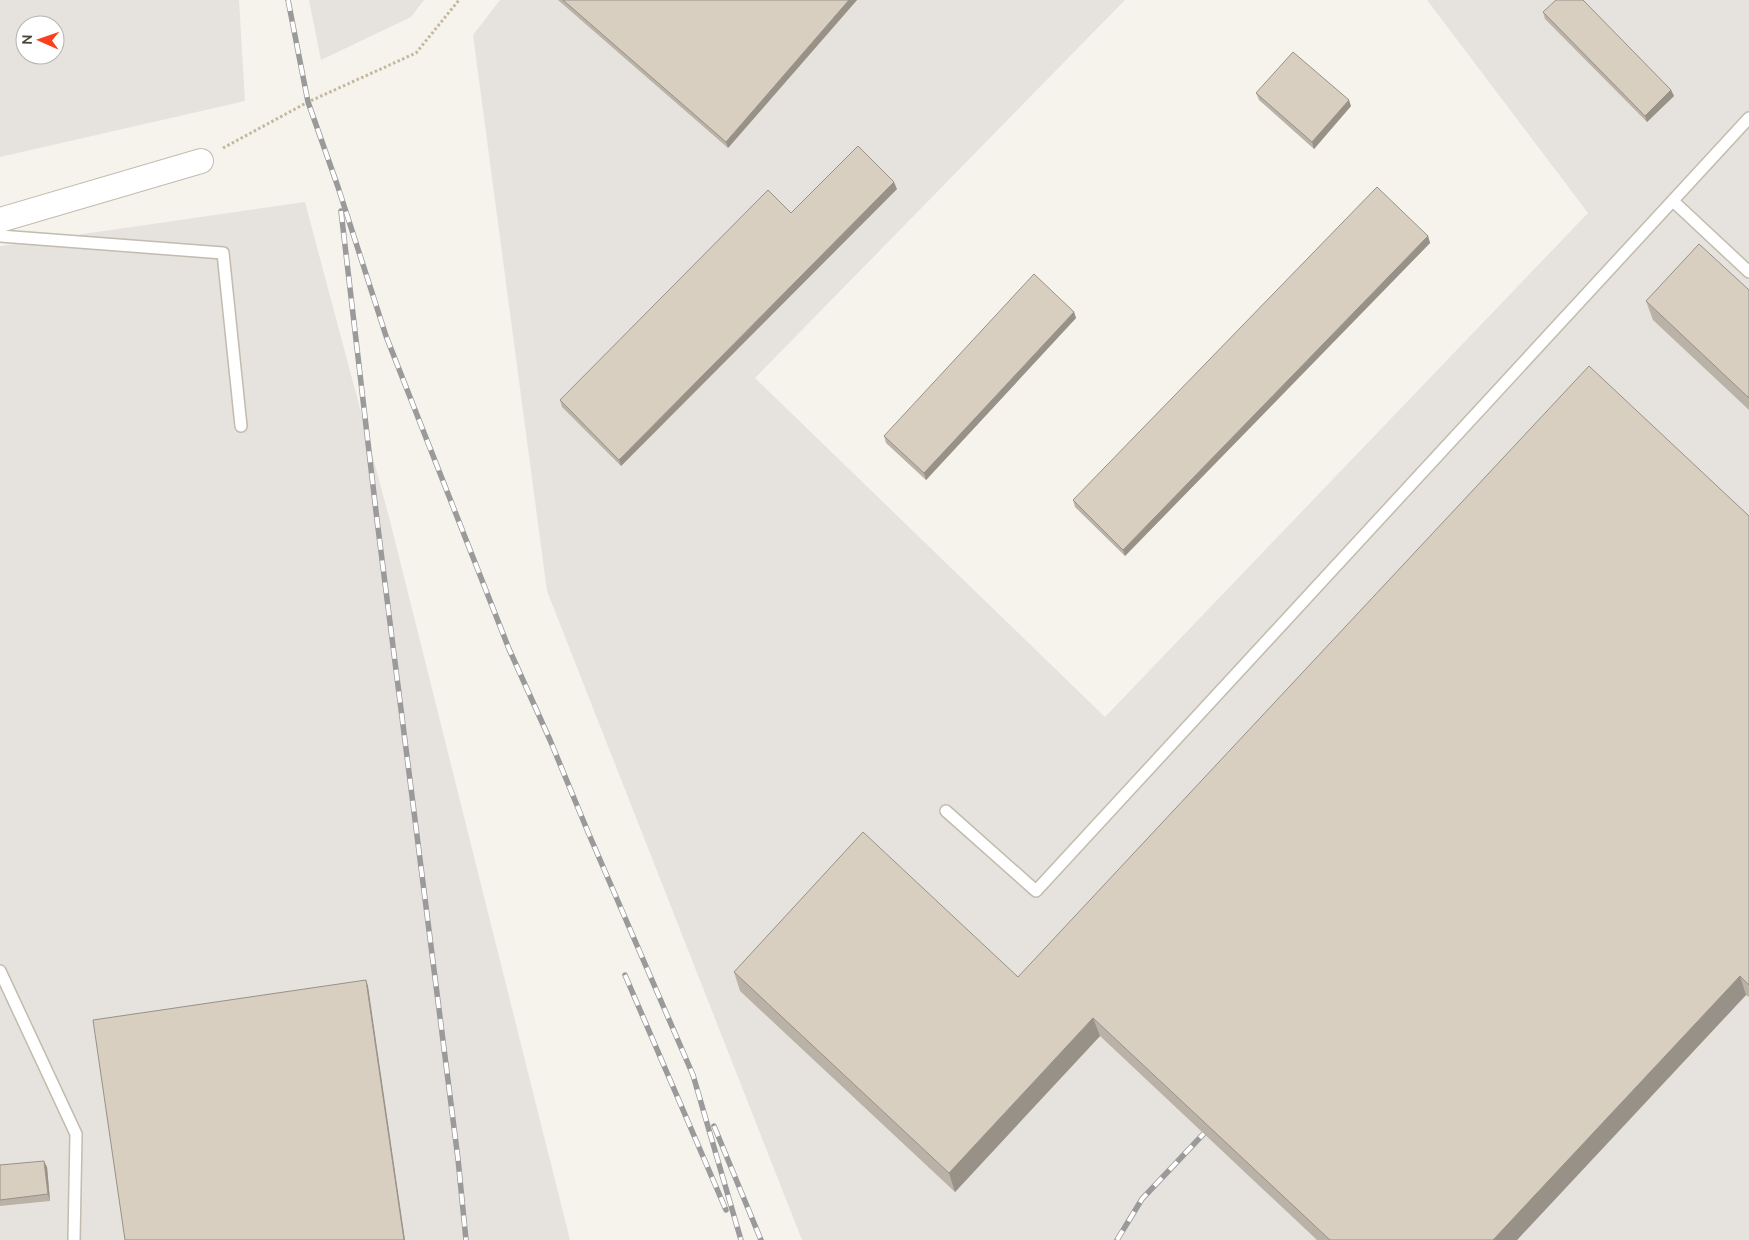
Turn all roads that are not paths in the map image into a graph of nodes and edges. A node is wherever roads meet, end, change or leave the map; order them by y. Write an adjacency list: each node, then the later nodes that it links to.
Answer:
1 (1749, 118): 3 (lane)
2 (201, 161): 4 (street)
3 (1673, 201): 6 (lane); 8 (lane)
4 (0, 220)
5 (0, 236): 7 (lane)
6 (1749, 272)
7 (241, 426)
8 (946, 811)
9 (0, 971): 10 (lane)
10 (74, 1240)

